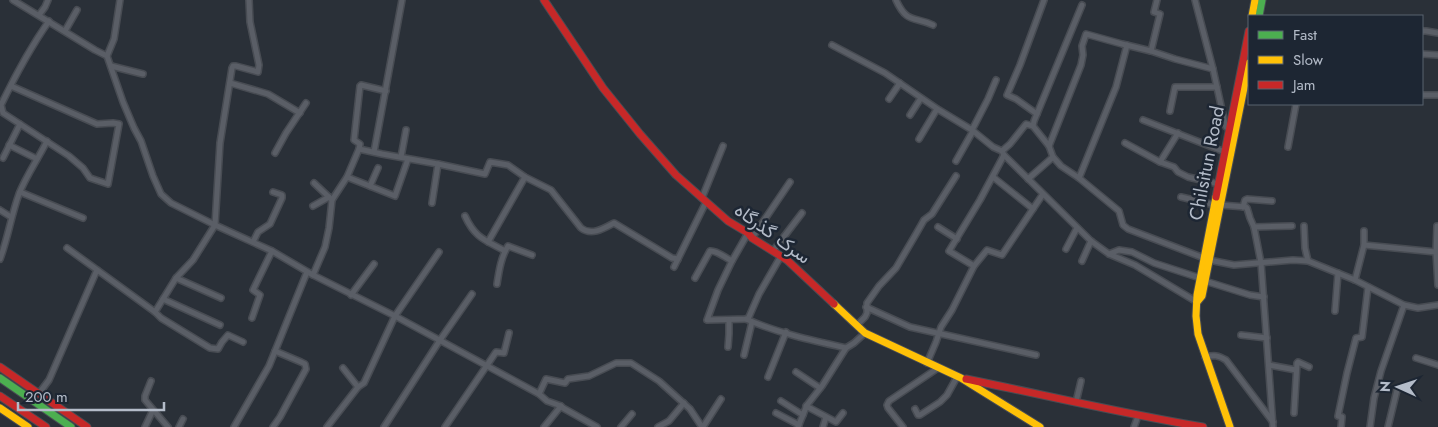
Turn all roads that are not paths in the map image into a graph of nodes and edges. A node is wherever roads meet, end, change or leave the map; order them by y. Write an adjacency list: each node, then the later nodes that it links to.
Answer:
1 (13, 0): 15 (street)
2 (48, 0): 15 (street)
3 (120, 0): 29 (street)
4 (249, 0): 35 (street)
5 (402, 0): 39 (street)
6 (544, 0): 95 (main road, سرک گذرگاه)
7 (896, 0): 19 (street)
8 (1044, 0): 50 (street)
9 (1157, 0): 26 (street)
10 (1195, 0): 31 (street)
11 (1256, 0): 16 (main road)
12 (1262, 0): 17 (main road)
13 (1082, 6): 50 (street)
14 (77, 10): 20 (street)
15 (39, 15): 18 (street)
16 (1252, 15)
17 (1259, 15)
18 (49, 21): 20 (street); 37 (street)
19 (933, 25)
20 (65, 31): 29 (street)
21 (1423, 32): 22 (street)
22 (1438, 32)
23 (1248, 36): 55 (main road, Chilsitun Road)
24 (832, 45): 36 (street)
25 (1127, 45): 26 (street); 64 (street); 84 (street)
26 (1150, 50): 31 (street)
27 (1423, 54): 28 (street)
28 (1438, 55)
29 (108, 56): 30 (street)
30 (111, 66): 33 (street); 107 (street)
31 (1213, 69): 38 (street)
32 (1248, 73): 98 (main road, Chilsitun Road)
33 (143, 74)
34 (996, 80): 57 (street)
35 (230, 83): 49 (street); 107 (street)
36 (900, 83): 42 (street); 43 (street)
37 (11, 86): 45 (street); 60 (street)
38 (1217, 87): 48 (street); 55 (street)
39 (386, 91): 66 (street); 67 (street)
40 (1423, 95): 41 (street)
41 (1438, 95)
42 (922, 98): 47 (street); 51 (street)
43 (889, 99)
44 (306, 103): 49 (street)
45 (0, 105): 53 (street)
46 (1296, 105): 65 (street)
47 (937, 109): 57 (street); 59 (street)
48 (1170, 111)
49 (300, 113): 69 (street)
50 (1038, 114): 54 (street)
51 (910, 115)
52 (1143, 120): 58 (street)
53 (20, 124): 60 (street); 62 (street)
54 (1033, 126): 64 (street); 70 (street)
55 (1230, 129): 68 (main road, Chilsitun Road)
56 (406, 130): 71 (street)
57 (972, 130): 70 (street); 76 (street)
58 (1178, 133): 68 (street); 77 (street)
59 (919, 139)
60 (47, 142): 75 (street)
61 (1125, 143): 77 (street)
62 (9, 145): 73 (street); 75 (street)
63 (723, 146): 95 (street)
64 (1049, 146): 72 (street)
65 (1288, 147)
66 (360, 148): 67 (street); 81 (street)
67 (374, 152): 71 (street)
68 (1225, 152): 88 (main road, Chilsitun Road)
69 (275, 153)
70 (1003, 153): 83 (street); 85 (street)
71 (401, 157): 74 (street)
72 (1053, 157): 84 (street); 85 (street)
73 (3, 158)
74 (408, 158): 78 (street); 89 (street)
75 (37, 159): 90 (street)
76 (956, 161)
77 (1160, 162): 88 (street)
78 (438, 164): 82 (street); 97 (street)
79 (378, 168): 89 (street)
80 (956, 176): 160 (street)
81 (347, 177): 89 (street); 94 (street)
82 (525, 177): 119 (street); 132 (street)
83 (993, 177): 101 (street); 116 (street)
84 (1079, 178): 133 (street)
85 (1028, 179): 92 (street)
86 (790, 182): 115 (street)
87 (314, 183): 94 (street)
88 (1219, 184): 98 (main road, Chilsitun Road)
89 (370, 186)
90 (20, 192): 105 (street); 106 (street)
91 (273, 192): 118 (street)
92 (1043, 194): 101 (street); 113 (street)
93 (1181, 197): 98 (street)
94 (331, 198): 99 (street); 144 (street)
95 (704, 200): 115 (main road, سرک گذرگاه); 132 (street)
96 (1272, 200): 100 (street)
97 (432, 203)
98 (1218, 205): 100 (street); 133 (main road, Chilsitun Road)
99 (312, 206)
100 (1243, 207): 112 (street)
101 (1033, 208): 139 (street)
102 (0, 210): 105 (street)
103 (802, 213): 125 (street)
104 (466, 216): 119 (street)
105 (11, 217): 131 (street)
106 (83, 218)
107 (215, 226): 118 (street); 145 (street)
108 (1292, 226): 112 (street)
109 (1304, 226): 136 (street)
110 (1438, 226): 127 (street)
111 (938, 227): 116 (street)
112 (1254, 227): 137 (street)
113 (1078, 228): 117 (street); 122 (street)
114 (1364, 231): 120 (street)
115 (750, 235): 125 (main road, سرک گذرگاه); 135 (street)
116 (957, 239): 139 (street)
117 (1091, 241): 128 (street); 134 (street)
118 (253, 242): 123 (street)
119 (488, 242): 124 (street)
120 (1364, 246): 127 (street); 148 (street)
121 (67, 248): 141 (street)
122 (1066, 249)
123 (272, 251): 142 (street); 164 (street)
124 (505, 251): 129 (street); 149 (street)
125 (773, 251): 130 (main road, سرک گذرگاه)
126 (438, 252): 163 (street)
127 (1436, 252): 150 (street)
128 (1110, 254): 147 (street); 157 (street)
129 (532, 255)
130 (781, 256): 165 (street); 169 (main road, سرک گذرگاه)
131 (0, 259)
132 (678, 259): 140 (street)
133 (1207, 259): 137 (street); 147 (main road, Chilsitun Road)
134 (1082, 260)
135 (732, 261): 146 (street); 166 (street)
136 (1308, 261): 137 (street); 143 (street)
137 (1261, 263): 154 (street)
138 (374, 264): 153 (street)
139 (974, 266): 173 (street)
140 (674, 267)
141 (97, 270): 162 (street); 203 (street)
142 (308, 272): 144 (street); 180 (street)
143 (1338, 273): 148 (street); 161 (street)
144 (313, 276): 153 (street)
145 (176, 278): 155 (street); 156 (street)
146 (695, 278)
147 (1202, 279): 154 (street); 157 (main road, Chilsitun Road)
148 (1355, 280): 151 (street)
149 (497, 284)
150 (1438, 285)
151 (1368, 288): 159 (street); 249 (street)
152 (472, 294): 176 (street)
153 (351, 295): 163 (street)
154 (1264, 297): 175 (street)
155 (163, 298): 162 (street); 168 (street)
156 (221, 298)
157 (1197, 302): 183 (main road, Chilsitun Road)
158 (1438, 305): 159 (street)
159 (1404, 306): 250 (street)
160 (866, 307): 169 (street); 173 (street)
161 (1335, 310)
162 (155, 312): 177 (street)
163 (395, 316): 176 (street); 200 (street)
164 (252, 318)
165 (746, 319): 166 (street); 167 (street)
166 (729, 320): 178 (street)
167 (752, 322): 170 (street); 181 (street)
168 (220, 325)
169 (857, 325): 172 (main road, سرک گذرگاه)
170 (786, 332): 179 (street); 195 (street)
171 (509, 333): 188 (street)
172 (865, 333): 179 (street); 185 (main road, سرک گذرگاه)
173 (939, 334): 182 (street); 185 (street)
174 (1241, 335): 175 (street)
175 (1267, 338): 186 (street)
176 (440, 340): 188 (street); 236 (street)
177 (243, 342)
178 (728, 346)
179 (846, 348): 201 (street)
180 (275, 351): 233 (street); 234 (street)
181 (744, 355)
182 (1036, 355)
183 (1205, 358): 224 (street); 248 (main road, Chilsitun Road)
184 (1416, 358): 187 (street)
185 (927, 363): 192 (main road, سرک گذرگاه)
186 (1269, 365): 193 (street); 224 (street)
187 (1438, 365)
188 (486, 366): 204 (street); 237 (street)
189 (0, 367): 203 (main road)
190 (1309, 367): 193 (street)
191 (343, 368): 200 (street)
192 (938, 368): 196 (main road, سرک گذرگاه); 244 (street)
193 (1296, 370): 218 (street)
194 (796, 372): 201 (street)
195 (768, 377)
196 (959, 377): 209 (main road); 214 (street); 245 (main road, سرک گذرگاه)
197 (0, 378): 208 (main road)
198 (1081, 381): 209 (street)
199 (151, 382): 215 (street)
200 (358, 387): 235 (street)
201 (820, 388): 212 (street)
202 (1396, 390): 251 (street)
203 (39, 394): 208 (street); 229 (main road)
204 (539, 394): 210 (street); 211 (street)
205 (0, 396): 227 (main road)
206 (721, 399): 242 (street)
207 (781, 400): 220 (street)
208 (34, 401): 228 (main road)
209 (1076, 402): 221 (main road)
210 (684, 403): 241 (street); 242 (street)
211 (561, 406): 238 (street); 239 (street)
212 (806, 406): 220 (street); 222 (street)
213 (0, 408): 226 (main road)
214 (915, 409)
215 (153, 410): 230 (street); 231 (street)
216 (776, 412): 225 (street)
217 (843, 412): 222 (street)
218 (1294, 413)
219 (632, 414): 240 (street)
220 (803, 415): 225 (street)
221 (1138, 416): 246 (street); 247 (main road)
222 (826, 417): 243 (street)
223 (183, 419): 232 (street)
224 (1273, 425)
225 (799, 426)
226 (28, 427)
227 (46, 427)
228 (71, 427)
229 (87, 427)
230 (146, 427)
231 (168, 427)
232 (179, 427)
233 (234, 427)
234 (273, 427)
235 (327, 427)
236 (384, 427)
237 (445, 427)
238 (544, 427)
239 (596, 427)
240 (620, 427)
241 (658, 427)
242 (703, 427)
243 (822, 427)
244 (903, 427)
245 (1039, 427)
246 (1134, 427)
247 (1203, 427)
248 (1230, 427)
249 (1341, 427)
250 (1370, 427)
251 (1388, 427)

